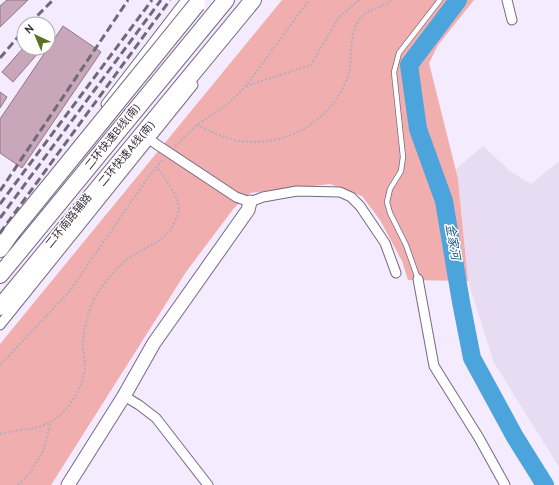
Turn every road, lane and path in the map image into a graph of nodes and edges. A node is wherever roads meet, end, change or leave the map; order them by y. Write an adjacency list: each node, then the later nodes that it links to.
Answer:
1 (226, 0): 20 (highway, 二环快速B线(南))
2 (253, 0): 22 (highway, 二环快速A线(南))
3 (262, 0): 13 (street, 二环南路辅路)
4 (310, 0): 11 (path)
5 (359, 0): 11 (path)
6 (392, 0): 12 (path)
7 (440, 0): 21 (lane)
8 (508, 0): 10 (street)
9 (194, 1): 17 (highway, bridge); 18 (street)
10 (512, 20)
11 (246, 86): 12 (path)
12 (197, 125): 14 (path)
13 (150, 140): 14 (street); 23 (street, 二环南路辅路)
14 (168, 152): 15 (path); 16 (street)
15 (157, 167): 24 (path); 26 (path)
16 (250, 202): 19 (street); 25 (street)
17 (0, 249)
18 (0, 256)
19 (396, 273)
20 (0, 275)
21 (418, 279): 31 (street)
22 (0, 307)
23 (0, 325)
24 (0, 365)
25 (124, 396): 29 (street); 30 (street)
26 (51, 422): 27 (path); 28 (path)
27 (0, 434)
28 (18, 485)
29 (68, 485)
30 (208, 485)
31 (505, 485)

